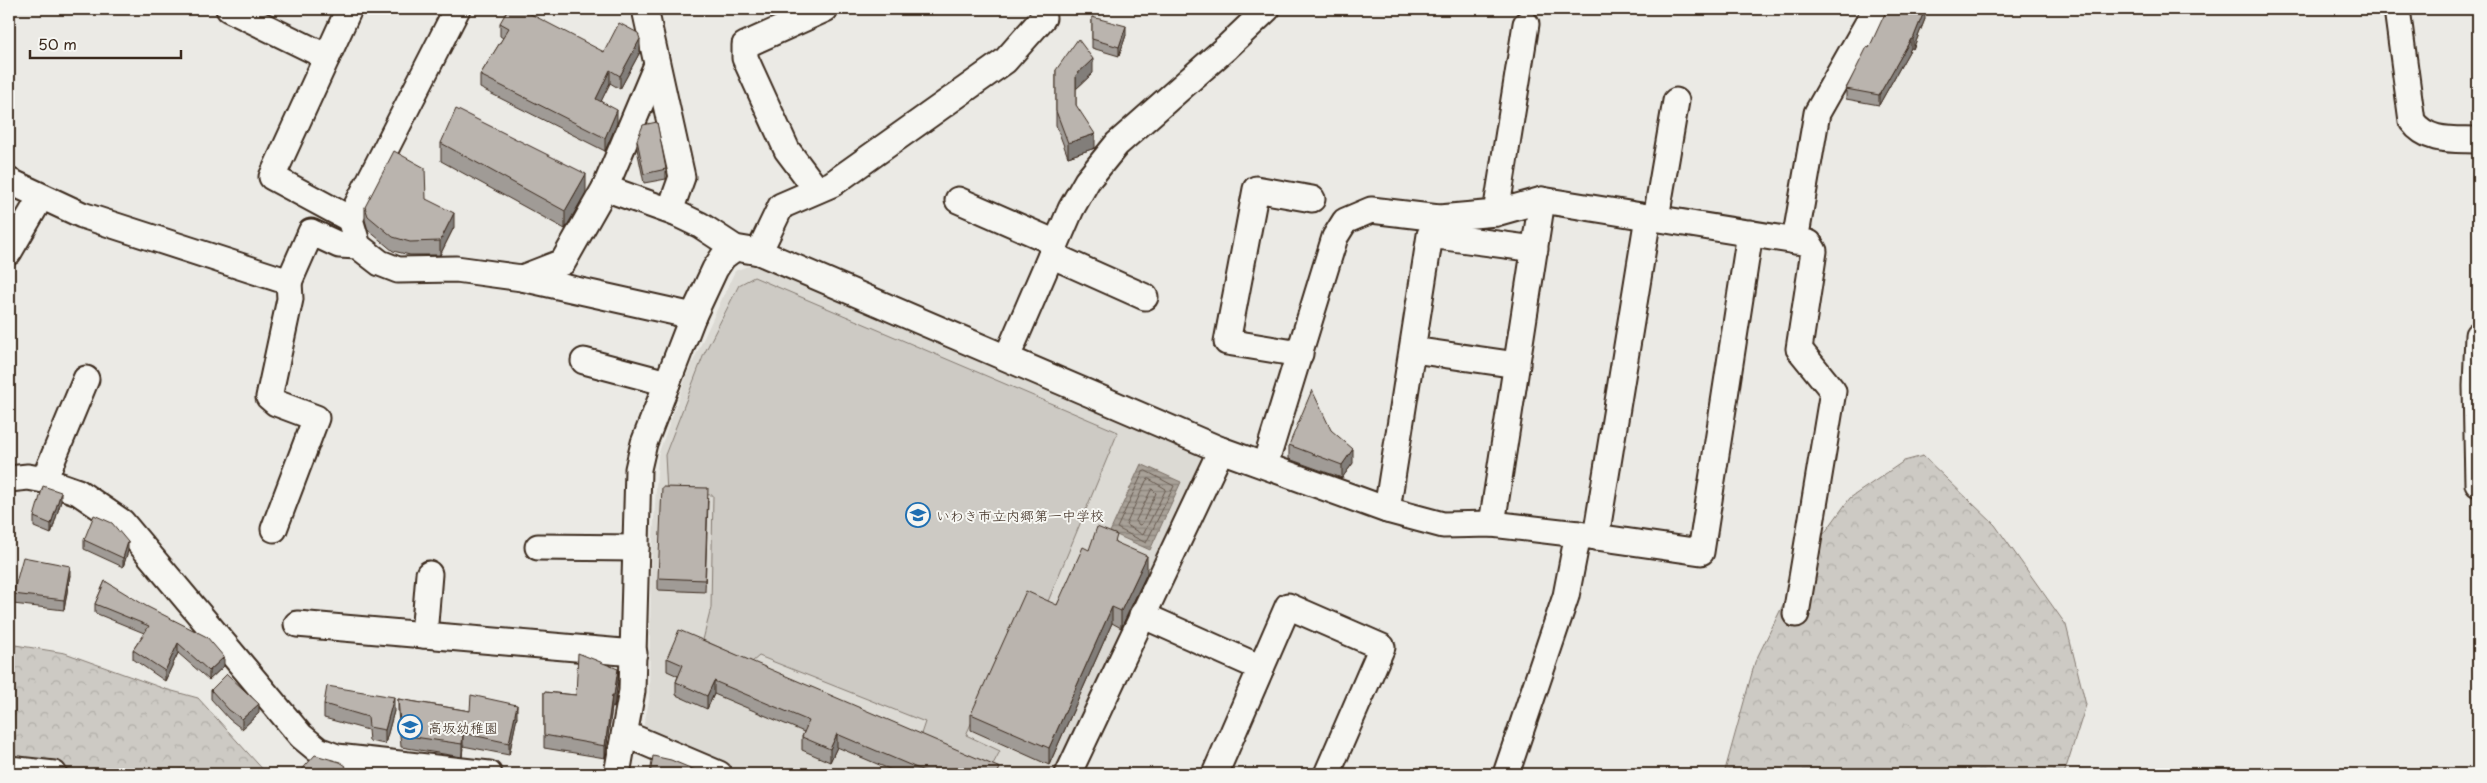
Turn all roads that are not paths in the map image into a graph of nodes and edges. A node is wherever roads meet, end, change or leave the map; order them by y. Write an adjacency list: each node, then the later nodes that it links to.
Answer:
1 (229, 9): 11 (street)
2 (349, 9): 11 (street)
3 (457, 9): 25 (street)
4 (645, 9): 12 (street)
5 (826, 9): 17 (street)
6 (1267, 9): 29 (street)
7 (1876, 9): 27 (street)
8 (2397, 9): 14 (street)
9 (1043, 18): 17 (street)
10 (1526, 24): 23 (street)
11 (327, 56): 25 (street)
12 (656, 67): 16 (street); 22 (street)
13 (1676, 100): 24 (street)
14 (2478, 140)
15 (9, 182): 18 (street)
16 (605, 188): 22 (street); 33 (street)
17 (817, 190): 31 (street)
18 (41, 197): 32 (street); 34 (street)
19 (1312, 199): 39 (street)
20 (958, 200): 29 (street)
21 (1542, 200): 23 (street); 24 (street); 30 (street)
22 (675, 213): 31 (street)
23 (1496, 213): 39 (street)
24 (1652, 217): 26 (street); 53 (street)
25 (350, 219): 28 (street)
26 (1750, 233): 27 (street); 53 (street)
27 (1795, 241): 57 (street)
28 (358, 246): 33 (street); 34 (street)
29 (1054, 249): 35 (street); 40 (street)
30 (1534, 249): 38 (street); 42 (street)
31 (747, 250): 36 (street); 40 (street)
32 (9, 252)
33 (522, 278): 36 (street)
34 (289, 282): 52 (street)
35 (1145, 297)
36 (693, 316): 44 (street)
37 (2478, 335): 49 (street)
38 (1413, 350): 42 (street); 50 (street)
39 (1300, 354): 46 (street)
40 (1007, 357): 45 (street)
41 (584, 361): 44 (street)
42 (1516, 365): 51 (street)
43 (86, 379): 48 (street)
44 (667, 383): 55 (street)
45 (1221, 450): 46 (street); 58 (street)
46 (1265, 465): 50 (street)
47 (9, 479): 48 (street)
48 (44, 480): 66 (street)
49 (2478, 484)
50 (1387, 510): 51 (street)
51 (1492, 524): 53 (street)
52 (274, 529)
53 (1587, 535): 72 (street)
54 (538, 547): 55 (street)
55 (636, 548): 61 (street)
56 (428, 574): 60 (street)
57 (1796, 614)
58 (1142, 615): 62 (street); 69 (street)
59 (297, 624): 60 (street)
60 (424, 635): 61 (street)
61 (634, 653): 63 (street)
62 (1261, 668): 70 (street); 71 (street)
63 (625, 734): 67 (street); 68 (street)
64 (9, 769): 65 (street)
65 (54, 774)
66 (489, 774)
67 (616, 774)
68 (719, 774)
69 (1068, 774)
70 (1215, 774)
71 (1327, 774)
72 (1506, 774)

